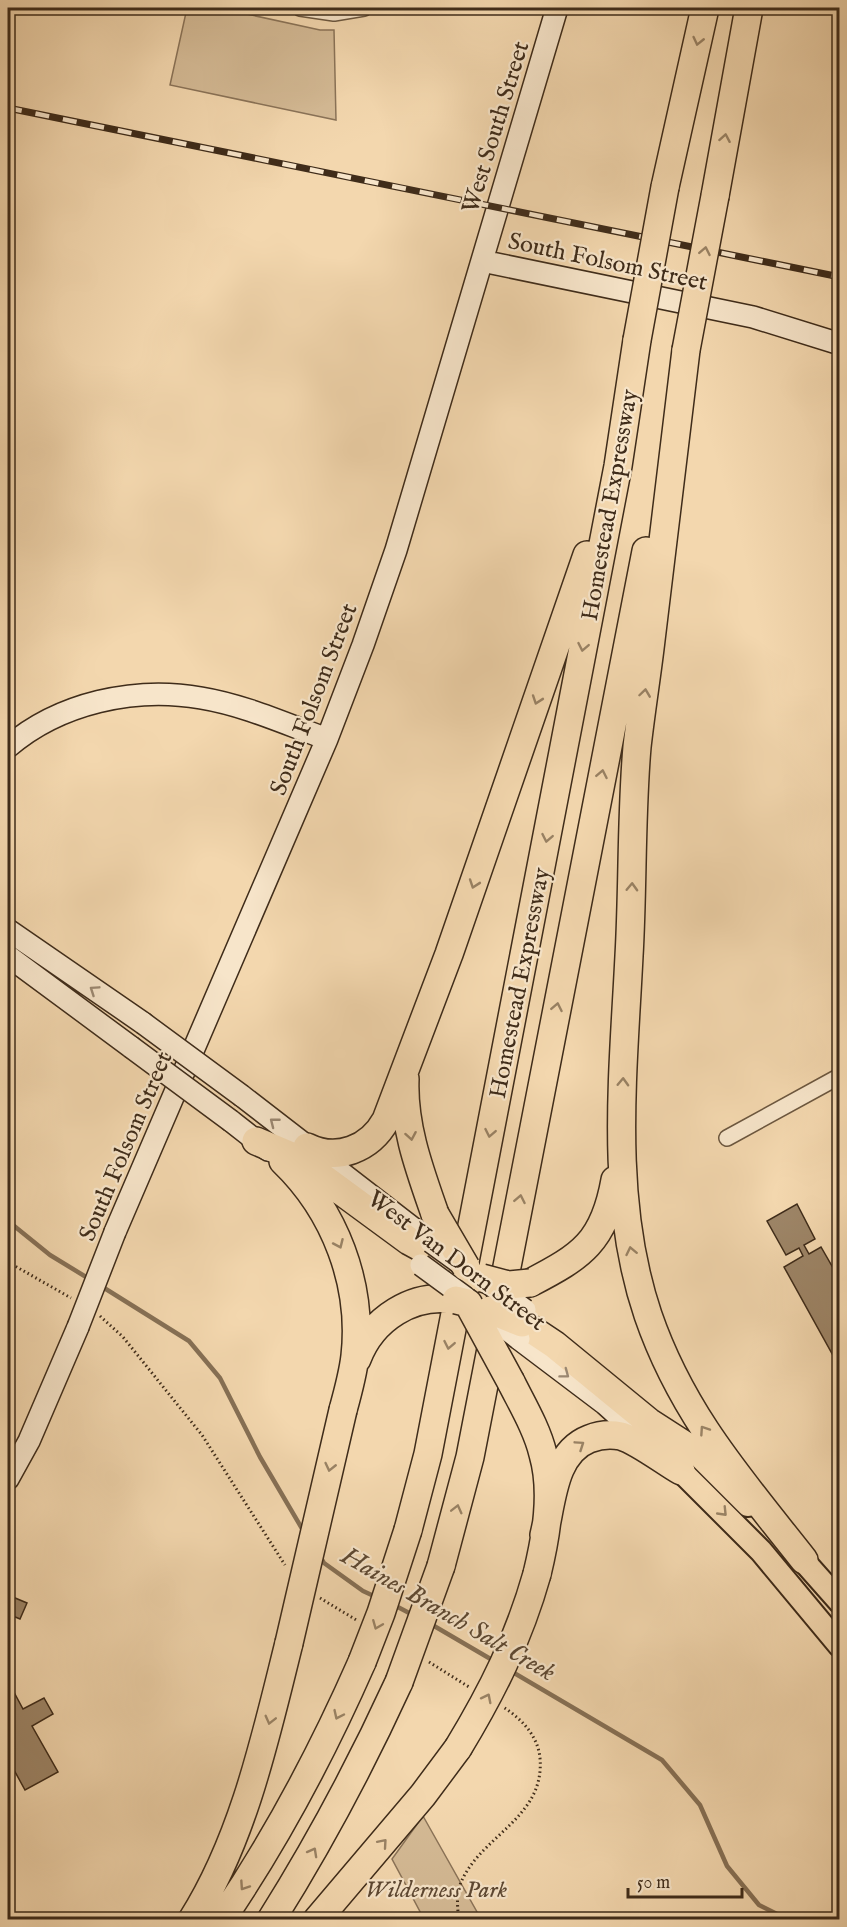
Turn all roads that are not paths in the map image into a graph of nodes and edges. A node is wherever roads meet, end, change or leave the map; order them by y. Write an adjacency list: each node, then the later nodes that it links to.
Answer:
1 (300, 8): 2 (street)
2 (364, 8)
3 (557, 8): 6 (main road, West South Street)
4 (705, 8): 9 (highway, Homestead Expressway, one-way to 9, bridge)
5 (749, 8): 8 (highway, Homestead Expressway, one-way to 5, bridge)
6 (482, 261): 7 (main road, South Folsom Street); 10 (main road, South Folsom Street)
7 (840, 344)
8 (686, 350): 17 (highway, one-way to 8); 31 (highway, Homestead Expressway, one-way to 8, bridge)
9 (618, 466): 14 (highway, one-way to 14); 30 (highway, Homestead Expressway, one-way to 30, bridge)
10 (327, 738): 11 (main road); 24 (main road, South Folsom Street, bridge)
11 (8, 747)
12 (8, 930): 19 (main road, West Van Dorn Street, one-way to 12, bridge)
13 (8, 956): 18 (main road, West Van Dorn Street, bridge)
14 (410, 1057): 19 (highway); 21 (highway, one-way to 21)
15 (840, 1076): 16 (street)
16 (728, 1138)
17 (621, 1140): 21 (highway, bridge); 26 (highway, one-way to 17)
18 (256, 1141): 20 (main road, West Van Dorn Street); 21 (highway)
19 (307, 1147): 21 (main road, West Van Dorn Street)
20 (283, 1161): 21 (main road, West Van Dorn Street); 22 (highway, one-way to 22)
21 (468, 1282): 22 (highway, bridge); 23 (highway); 25 (highway, bridge)
22 (350, 1381): 29 (highway, one-way to 29, bridge)
23 (688, 1461): 25 (highway, one-way to 23); 26 (main road); 28 (main road, one-way to 28)
24 (8, 1479)
25 (544, 1535): 32 (highway, one-way to 25, bridge)
26 (804, 1560): 27 (main road)
27 (840, 1602)
28 (840, 1646)
29 (192, 1920)
30 (221, 1920)
31 (271, 1920)
32 (317, 1920)

